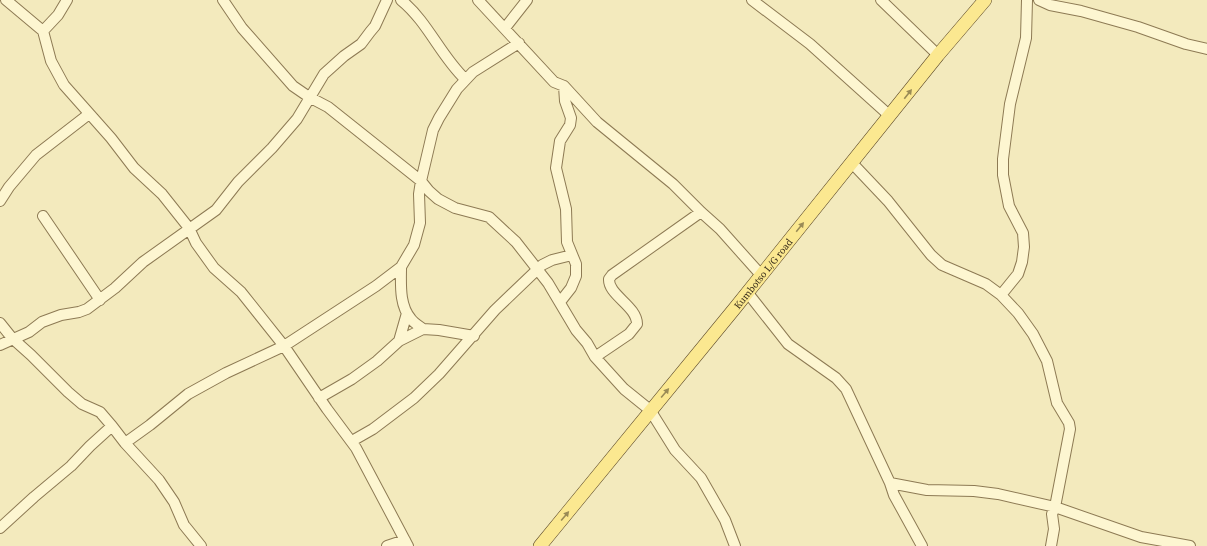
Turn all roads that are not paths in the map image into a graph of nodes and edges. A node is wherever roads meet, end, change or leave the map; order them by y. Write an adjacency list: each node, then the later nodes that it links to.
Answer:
1 (6, 0): 14 (street)
2 (67, 0): 14 (street)
3 (224, 0): 20 (street)
4 (386, 0): 20 (street)
5 (401, 0): 18 (street)
6 (478, 0): 13 (street)
7 (527, 0): 13 (street)
8 (752, 0): 22 (street)
9 (881, 0): 17 (street)
10 (985, 0): 17 (main road, Kumbotso L/G road)
11 (1027, 0): 36 (street)
12 (1039, 0): 16 (street)
13 (505, 28): 15 (street)
14 (43, 31): 21 (street)
15 (519, 43): 18 (street); 19 (street)
16 (1207, 49)
17 (938, 55): 22 (main road, Kumbotso L/G road, one-way to 17)
18 (465, 79): 24 (street)
19 (564, 86): 28 (street); 31 (street)
20 (309, 97): 24 (street); 30 (street)
21 (89, 114): 26 (street); 30 (street)
22 (890, 116): 23 (main road, Kumbotso L/G road)
23 (852, 163): 34 (main road, Kumbotso L/G road, one-way to 23); 36 (street)
24 (420, 181): 25 (street); 27 (street)
25 (438, 199): 27 (street); 33 (street)
26 (0, 201)
27 (419, 207): 32 (street)
28 (701, 212): 34 (street); 47 (street)
29 (43, 216): 37 (street)
30 (189, 228): 37 (street); 46 (street)
31 (572, 255): 33 (street); 38 (street)
32 (401, 267): 39 (street); 46 (street)
33 (538, 270): 38 (street); 42 (street)
34 (761, 275): 35 (main road, Kumbotso L/G road)
35 (747, 292): 49 (main road, Kumbotso L/G road, one-way to 35); 53 (street)
36 (1001, 295): 54 (street)
37 (100, 300): 43 (street)
38 (560, 302): 47 (street)
39 (407, 313): 41 (street); 44 (street)
40 (0, 324): 43 (street)
41 (423, 329): 42 (street); 44 (street)
42 (474, 336): 51 (street)
43 (12, 338): 45 (street); 50 (street)
44 (399, 342): 48 (street)
45 (0, 345)
46 (284, 346): 48 (street); 52 (street)
47 (595, 357): 49 (street)
48 (319, 398): 51 (street)
49 (650, 410): 59 (main road, Kumbotso L/G road, one-way to 49); 60 (street)
50 (112, 426): 52 (street); 55 (street)
51 (352, 441): 56 (street)
52 (125, 443): 57 (street)
53 (890, 483): 54 (street); 61 (street)
54 (1055, 507): 62 (street); 63 (street)
55 (0, 528)
56 (407, 543): 58 (street)
57 (202, 546)
58 (387, 546)
59 (540, 546)
60 (735, 546)
61 (922, 546)
62 (1051, 546)
63 (1190, 546)

